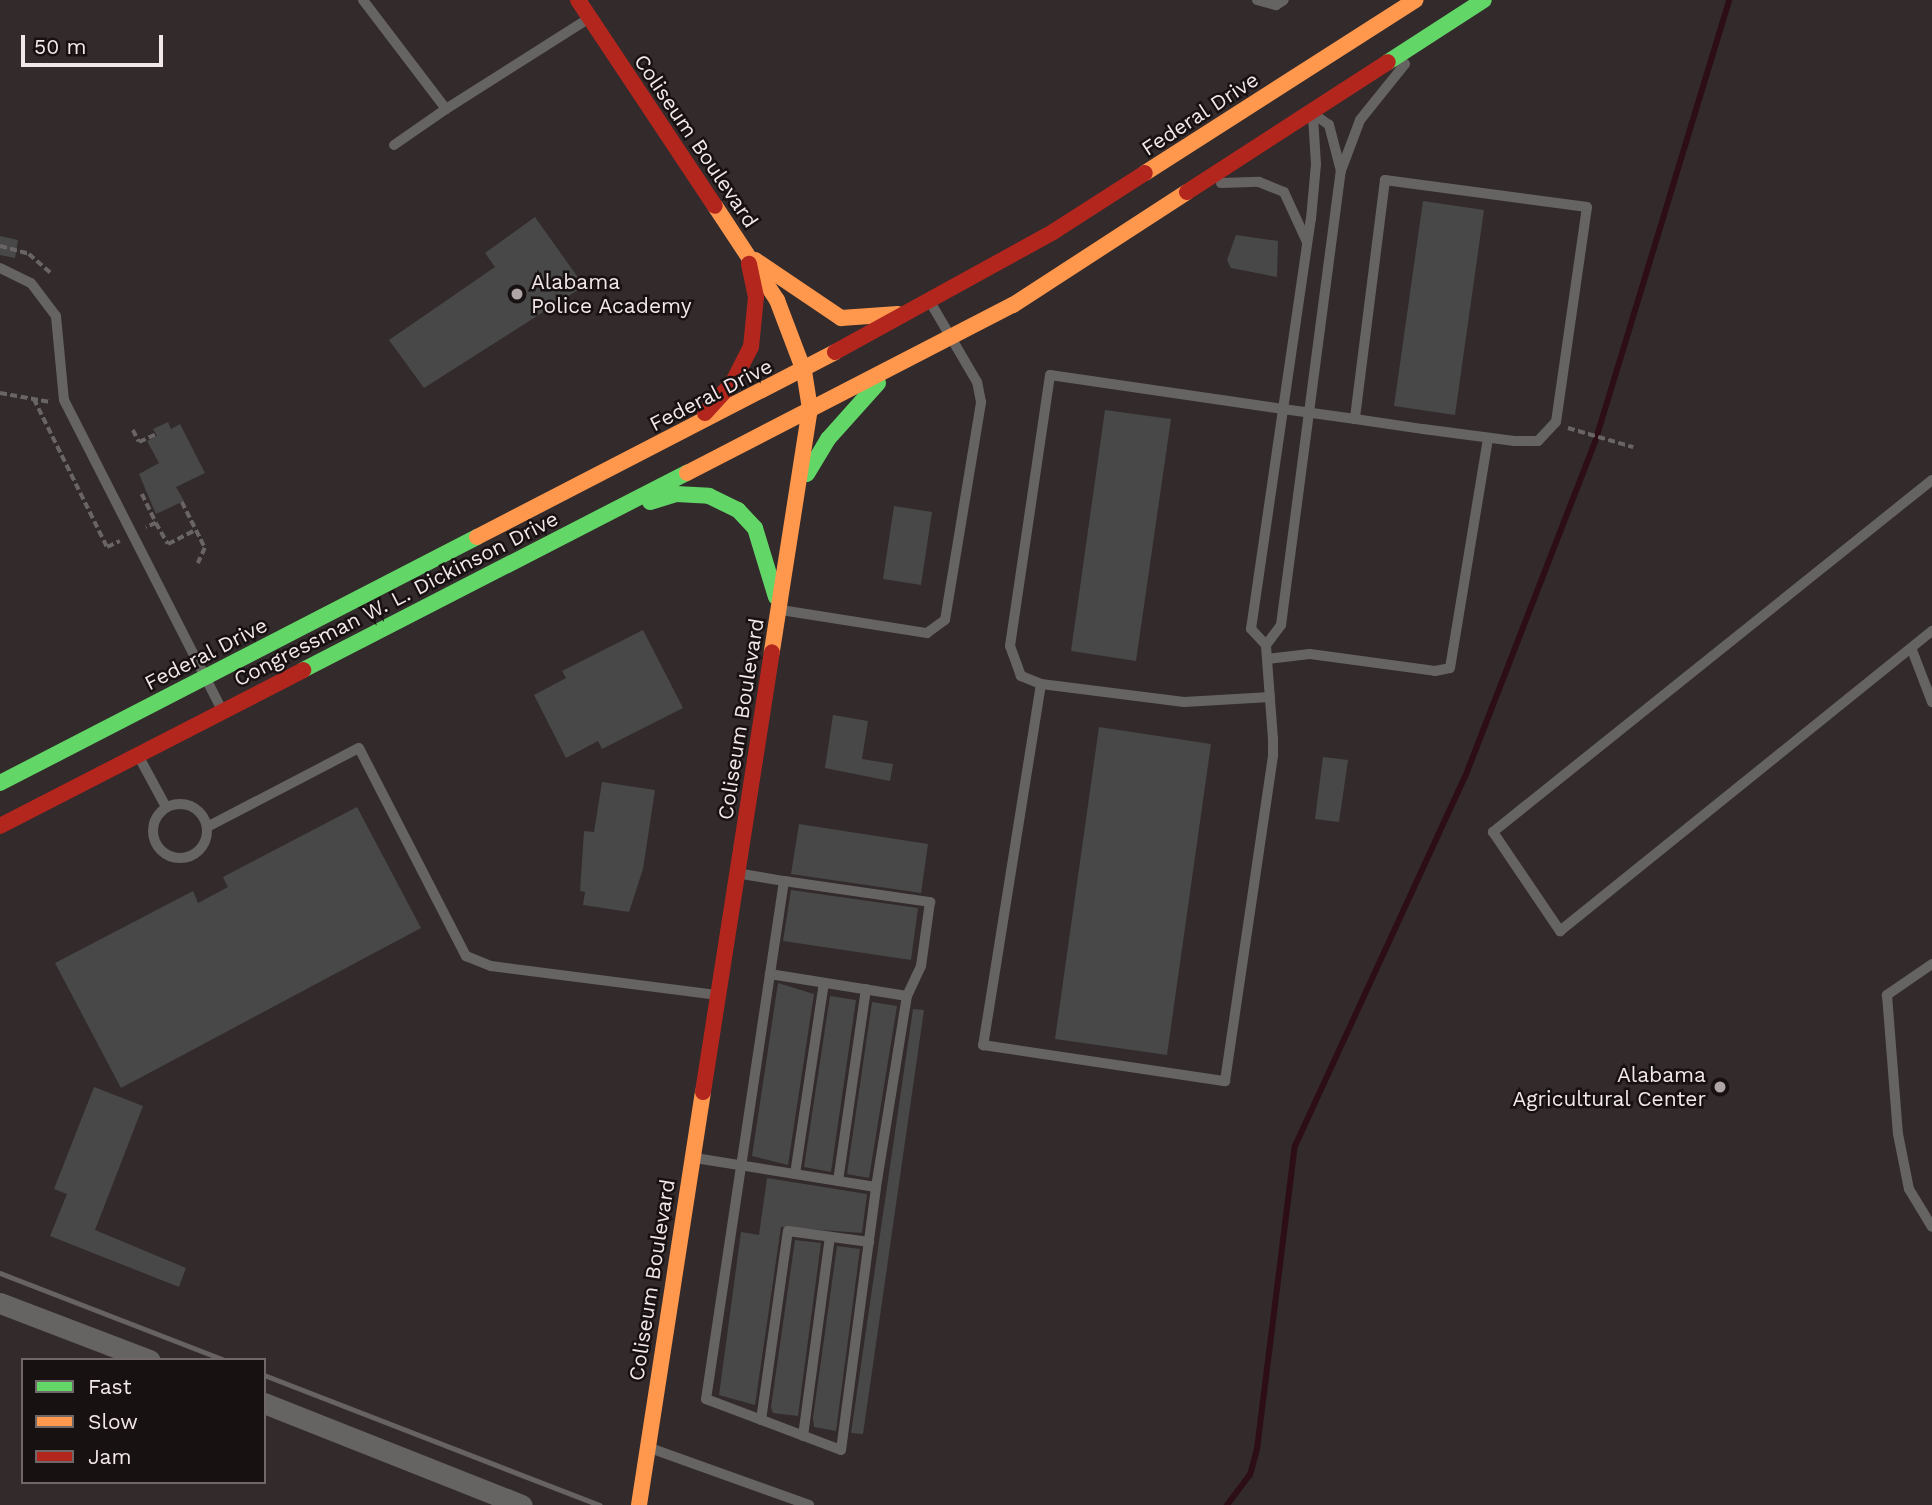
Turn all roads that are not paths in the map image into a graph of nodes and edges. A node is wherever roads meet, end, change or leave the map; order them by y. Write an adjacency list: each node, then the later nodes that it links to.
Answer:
1 (363, 0): 10 (lane)
2 (578, 0): 7 (main road, Coliseum Boulevard)
3 (1257, 0): 4 (lane)
4 (1284, 0)
5 (1415, 0): 9 (main road, Federal Drive)
6 (1484, 0): 8 (main road)
7 (589, 18): 10 (lane); 17 (main road, Coliseum Boulevard)
8 (1419, 43): 11 (main road); 13 (lane)
9 (1292, 80): 11 (main road); 15 (main road, Federal Drive)
10 (446, 109): 12 (lane)
11 (1312, 113): 13 (lane); 14 (main road); 16 (lane)
12 (394, 145)
13 (1341, 171): 26 (lane)
14 (1195, 191): 16 (lane); 19 (main road)
15 (1053, 232): 19 (street); 20 (main road, Federal Drive)
16 (1307, 244): 25 (lane)
17 (748, 256): 20 (main road); 23 (main road, Coliseum Boulevard); 28 (main road)
18 (0, 268): 38 (lane)
19 (1074, 268): 21 (main road)
20 (925, 306): 21 (lane); 23 (main road, Federal Drive)
21 (954, 337): 22 (main road); 33 (lane)
22 (891, 369): 24 (main road); 31 (main road)
23 (804, 371): 24 (main road, Coliseum Boulevard); 28 (main road, Federal Drive)
24 (810, 408): 31 (main road, Coliseum Boulevard); 32 (main road, Congressman W. L. Dickinson Drive)
25 (1283, 409): 26 (lane); 35 (lane); 39 (lane)
26 (1309, 413): 27 (lane); 35 (lane)
27 (1356, 419): 29 (lane); 29 (lane)
28 (690, 430): 38 (main road, Federal Drive)
29 (1488, 438): 37 (lane)
30 (1932, 480): 36 (lane)
31 (797, 490): 33 (main road, Coliseum Boulevard)
32 (592, 522): 33 (main road); 42 (main road, Congressman W. L. Dickinson Drive)
33 (779, 609): 48 (main road, Coliseum Boulevard)
34 (1932, 631): 36 (lane)
35 (1266, 645): 37 (lane)
36 (1912, 650): 41 (lane)
37 (1267, 659): 40 (lane)
38 (207, 677): 42 (lane); 44 (main road, Federal Drive)
39 (1041, 684): 40 (lane); 40 (lane)
40 (1270, 697)
41 (1932, 702)
42 (222, 711): 43 (main road, Congressman W. L. Dickinson Drive)
43 (137, 755): 45 (lane); 46 (main road, Congressman W. L. Dickinson Drive)
44 (0, 783)
45 (166, 807): 47 (lane); 47 (lane)
46 (0, 826)
47 (207, 827): 54 (lane)
48 (737, 873): 49 (lane); 54 (main road, Coliseum Boulevard)
49 (784, 881): 51 (lane); 55 (lane)
50 (1932, 964): 61 (lane)
51 (770, 974): 52 (lane); 57 (lane)
52 (824, 983): 53 (lane); 58 (lane)
53 (866, 989): 55 (lane); 59 (lane)
54 (716, 995): 56 (main road, Coliseum Boulevard)
55 (906, 996): 60 (lane)
56 (692, 1158): 57 (lane); 69 (main road, Coliseum Boulevard)
57 (741, 1166): 58 (lane); 67 (lane)
58 (795, 1174): 59 (lane)
59 (838, 1181): 60 (lane)
60 (876, 1187): 63 (lane)
61 (1932, 1227)
62 (830, 1237): 63 (lane); 67 (lane); 68 (lane)
63 (869, 1242): 68 (lane)
64 (0, 1303): 65 (street)
65 (144, 1358)
66 (266, 1404): 70 (street)
67 (761, 1420): 68 (lane)
68 (803, 1436)
69 (648, 1448): 71 (main road, Coliseum Boulevard); 72 (lane)
70 (522, 1505)
71 (639, 1505)
72 (809, 1505)

